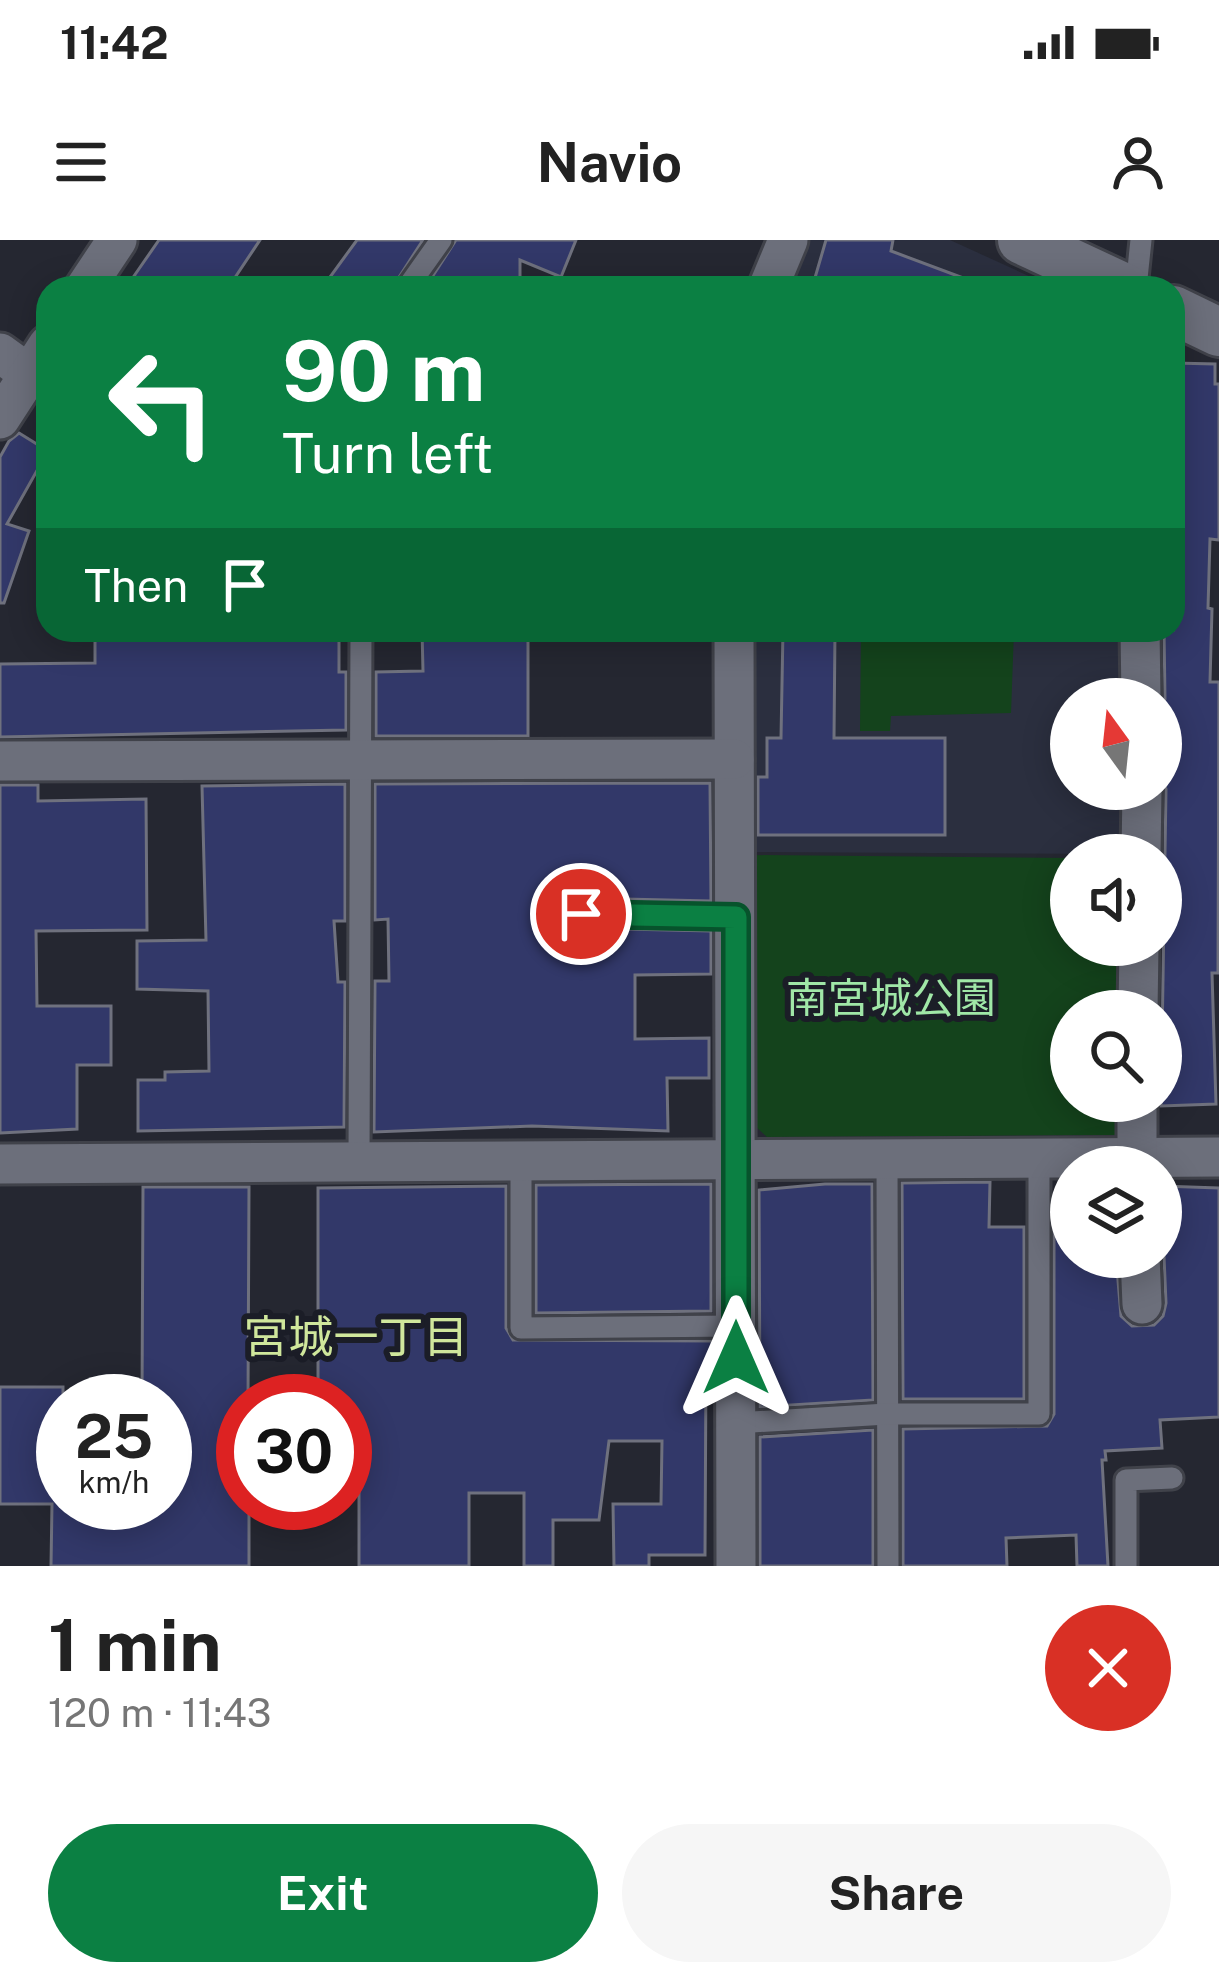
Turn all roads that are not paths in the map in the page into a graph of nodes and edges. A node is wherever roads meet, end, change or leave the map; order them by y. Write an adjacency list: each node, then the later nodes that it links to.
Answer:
1 (117, 240): 6 (street)
2 (441, 240): 7 (lane)
3 (788, 240): 8 (street)
4 (1022, 240): 9 (street)
5 (1141, 240): 10 (lane)
6 (93, 276)
7 (416, 276)
8 (773, 276)
9 (1099, 276)
10 (1137, 276)
11 (1185, 316): 12 (street)
12 (1219, 332)
13 (31, 362): 14 (street)
14 (0, 419)
15 (361, 642): 20 (lane)
16 (734, 642): 19 (street)
17 (1140, 642): 18 (street)
18 (1141, 678)
19 (734, 759): 20 (street); 23 (street)
20 (363, 760): 21 (street); 28 (lane)
21 (0, 761)
22 (581, 914): 23 (lane)
23 (736, 917): 29 (street)
24 (1219, 1157): 30 (street)
25 (887, 1158): 26 (street); 29 (street); 36 (lane)
26 (1039, 1158): 27 (street); 36 (lane)
27 (1050, 1158)
28 (358, 1159): 31 (street); 32 (street)
29 (736, 1159): 31 (street); 35 (street)
30 (1182, 1159)
31 (521, 1160): 35 (lane)
32 (0, 1164)
33 (1141, 1278): 34 (street)
34 (1142, 1304)
35 (736, 1326): 37 (street)
36 (887, 1414): 37 (lane); 40 (lane)
37 (736, 1423): 39 (street)
38 (1172, 1478): 41 (lane)
39 (736, 1566)
40 (888, 1566)
41 (1126, 1566)

